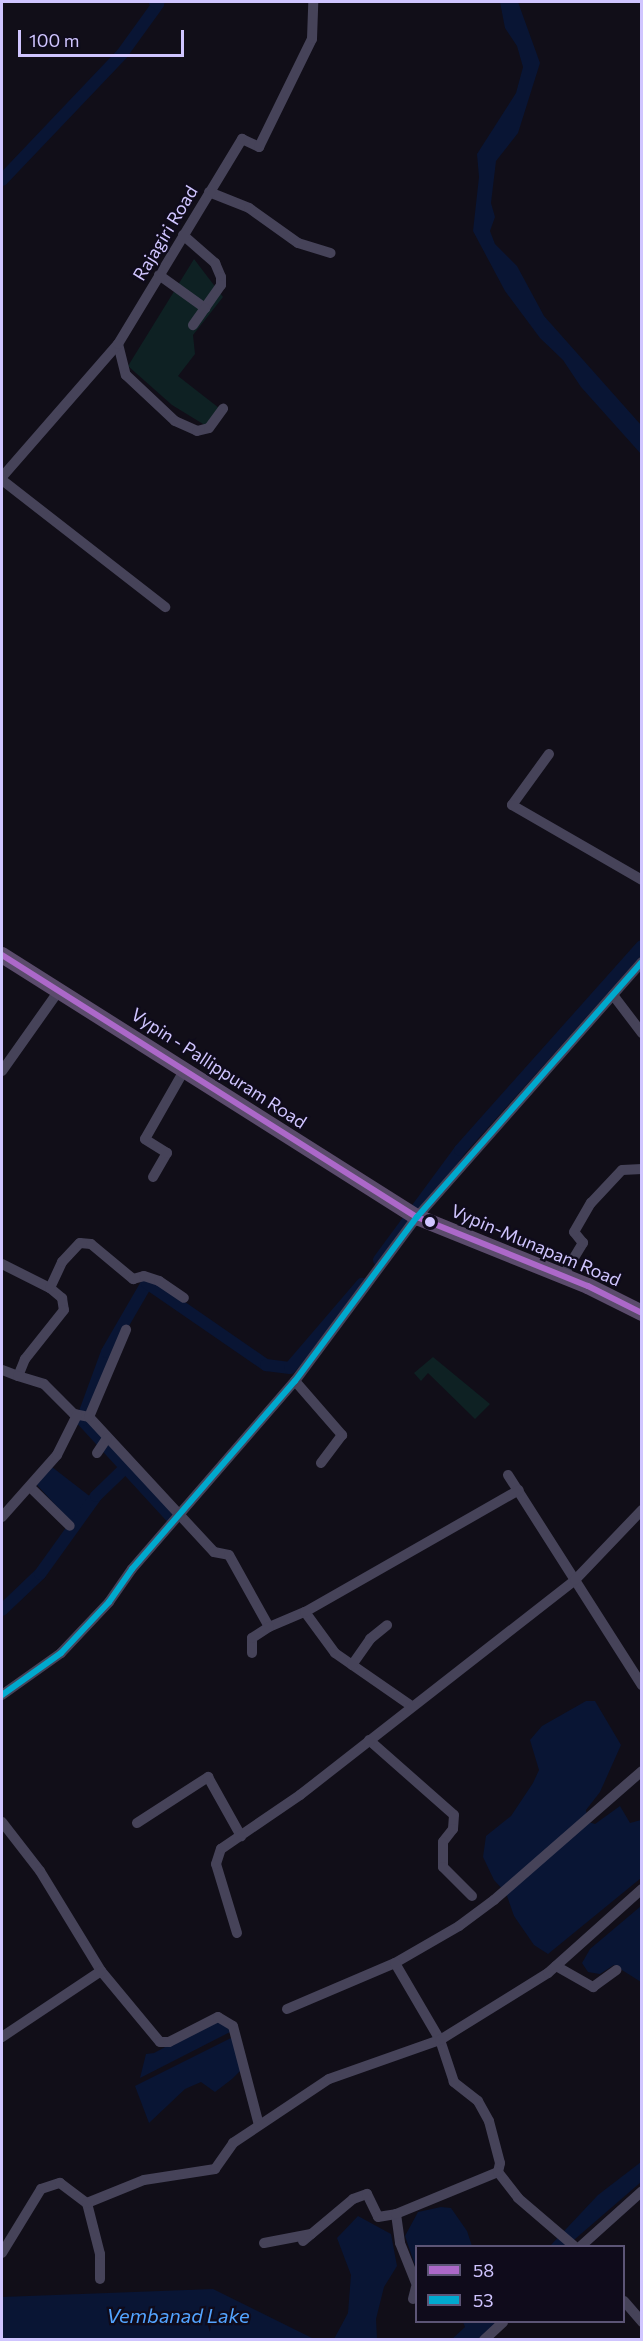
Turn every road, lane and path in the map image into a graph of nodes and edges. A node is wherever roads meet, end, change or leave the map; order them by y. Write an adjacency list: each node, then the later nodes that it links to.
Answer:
1 (313, 2): 2 (street, Rajagiri Road)
2 (209, 192): 3 (street, Rajagiri Road); 4 (street)
3 (183, 235): 5 (street, Rajagiri Road); 6 (street)
4 (331, 253)
5 (159, 276): 6 (street); 8 (street, Rajagiri Road)
6 (205, 308): 7 (street)
7 (193, 325)
8 (118, 344): 9 (street); 10 (street, Rajagiri Road)
9 (223, 409)
10 (2, 478): 11 (street)
11 (165, 607)
12 (549, 754): 13 (street)
13 (642, 880)
14 (2, 955): 16 (main road, Vypin - Pallippuram Road)
15 (642, 962): 17 (street)
16 (60, 989): 19 (main road, Vypin - Pallippuram Road); 20 (street)
17 (613, 995): 18 (street); 23 (street)
18 (642, 1033)
19 (185, 1069): 22 (street); 23 (main road, Vypin - Pallippuram Road)
20 (2, 1071)
21 (642, 1169): 25 (street)
22 (153, 1177)
23 (411, 1214): 25 (main road, Vypin-Munapam Road); 32 (street)
24 (2, 1264): 26 (street)
25 (563, 1276): 28 (main road, Vypin-Munapam Road)
26 (50, 1288): 27 (street); 31 (street)
27 (184, 1298)
28 (642, 1313)
29 (126, 1330): 34 (street)
30 (2, 1370): 31 (street)
31 (18, 1376): 33 (street)
32 (295, 1381): 37 (street); 43 (street)
33 (77, 1415): 34 (street); 39 (street)
34 (89, 1417): 35 (street)
35 (107, 1438): 36 (street); 43 (street)
36 (96, 1453)
37 (321, 1463)
38 (508, 1475): 40 (street)
39 (31, 1488): 42 (street); 44 (street)
40 (519, 1490): 45 (street); 46 (street)
41 (642, 1510): 45 (street)
42 (2, 1517)
43 (179, 1517): 48 (street); 52 (street)
44 (70, 1526)
45 (575, 1580): 51 (street); 53 (street)
46 (305, 1612): 48 (street); 50 (street)
47 (387, 1625): 50 (street)
48 (269, 1627): 49 (street)
49 (252, 1653)
50 (352, 1665): 53 (street)
51 (642, 1685)
52 (2, 1695)
53 (410, 1706): 54 (street)
54 (369, 1740): 58 (street); 60 (street)
55 (642, 1771): 62 (street)
56 (2, 1822): 65 (street)
57 (137, 1823): 58 (street)
58 (241, 1836): 61 (street)
59 (642, 1889): 63 (street)
60 (472, 1896)
61 (237, 1933)
62 (395, 1963): 66 (street); 68 (street)
63 (556, 1966): 64 (street); 68 (street)
64 (616, 1970)
65 (101, 1971): 67 (street); 69 (street)
66 (287, 2010)
67 (2, 2037)
68 (440, 2040): 69 (street); 70 (street)
69 (259, 2125): 72 (street)
70 (498, 2172): 73 (street); 75 (street)
71 (642, 2191): 76 (street)
72 (87, 2203): 77 (street); 78 (street)
73 (396, 2214): 74 (street); 79 (street)
74 (264, 2243)
75 (572, 2245)
76 (583, 2245)
77 (2, 2253)
78 (100, 2279)
79 (415, 2280)
80 (415, 2292): 81 (street)
81 (413, 2299)
82 (625, 2302): 83 (street)
83 (642, 2322)
84 (502, 2323): 85 (street)
85 (484, 2340)

